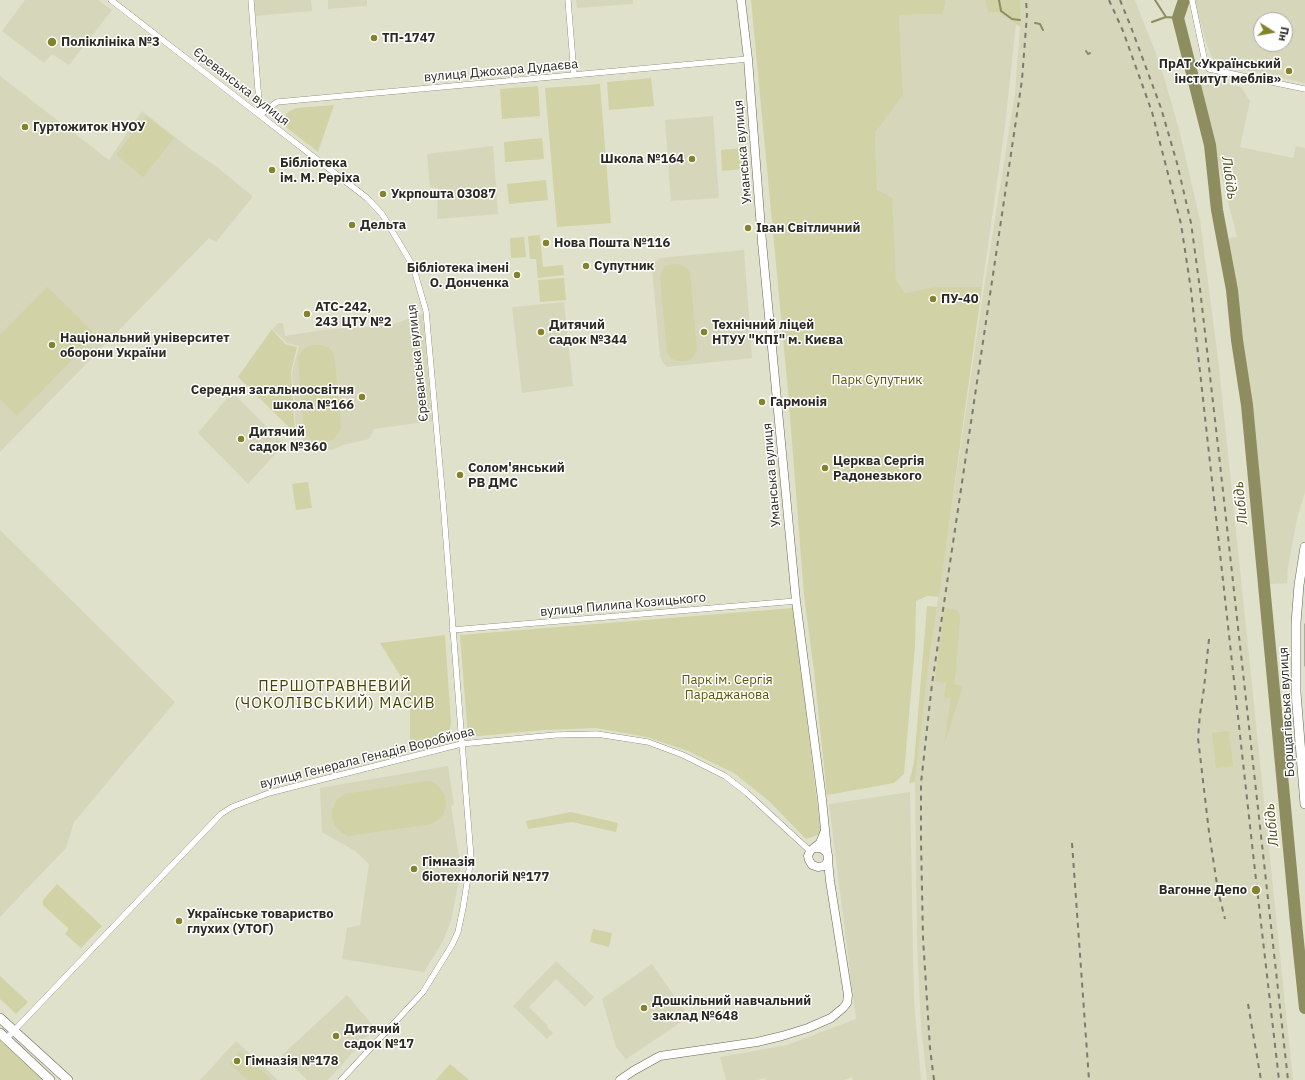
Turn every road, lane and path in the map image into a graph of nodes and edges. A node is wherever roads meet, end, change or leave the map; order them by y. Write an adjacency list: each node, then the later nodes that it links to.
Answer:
1 (111, 0): 9 (street, Єреванська вулиця)
2 (251, 0): 9 (street)
3 (568, 0): 7 (street)
4 (741, 0): 6 (street, Уманська вулиця)
5 (1192, 0): 8 (street)
6 (748, 59): 7 (street, вулиця Джохара Дудаєва); 11 (street, Уманська вулиця)
7 (574, 75): 9 (street, вулиця Джохара Дудаєва)
8 (1305, 89)
9 (260, 115): 12 (street, Єреванська вулиця)
10 (1305, 548): 14 (main road, Борщагівська вулиця)
11 (796, 602): 12 (street, вулиця Пилипа Козицького); 15 (street, Уманська вулиця)
12 (452, 630): 13 (street, Єреванська вулиця)
13 (461, 744): 16 (street, вулиця Генерала Генадія Воробйова); 21 (street, вулиця Генерала Генадія Воробйова); 25 (street, Єреванська вулиця)
14 (1305, 804)
15 (825, 828): 16 (street); 17 (street, Уманська вулиця)
16 (812, 850): 17 (street); 18 (street)
17 (828, 858): 18 (street); 19 (street, Уманська вулиця)
18 (818, 867): 19 (street)
19 (830, 881): 26 (street, Уманська вулиця)
20 (0, 1018): 21 (main road)
21 (14, 1031): 22 (street, вулиця Генерала Генадія Воробйова); 24 (main road)
22 (3, 1036): 23 (main road)
23 (50, 1080)
24 (68, 1080)
25 (341, 1080)
26 (620, 1080)

